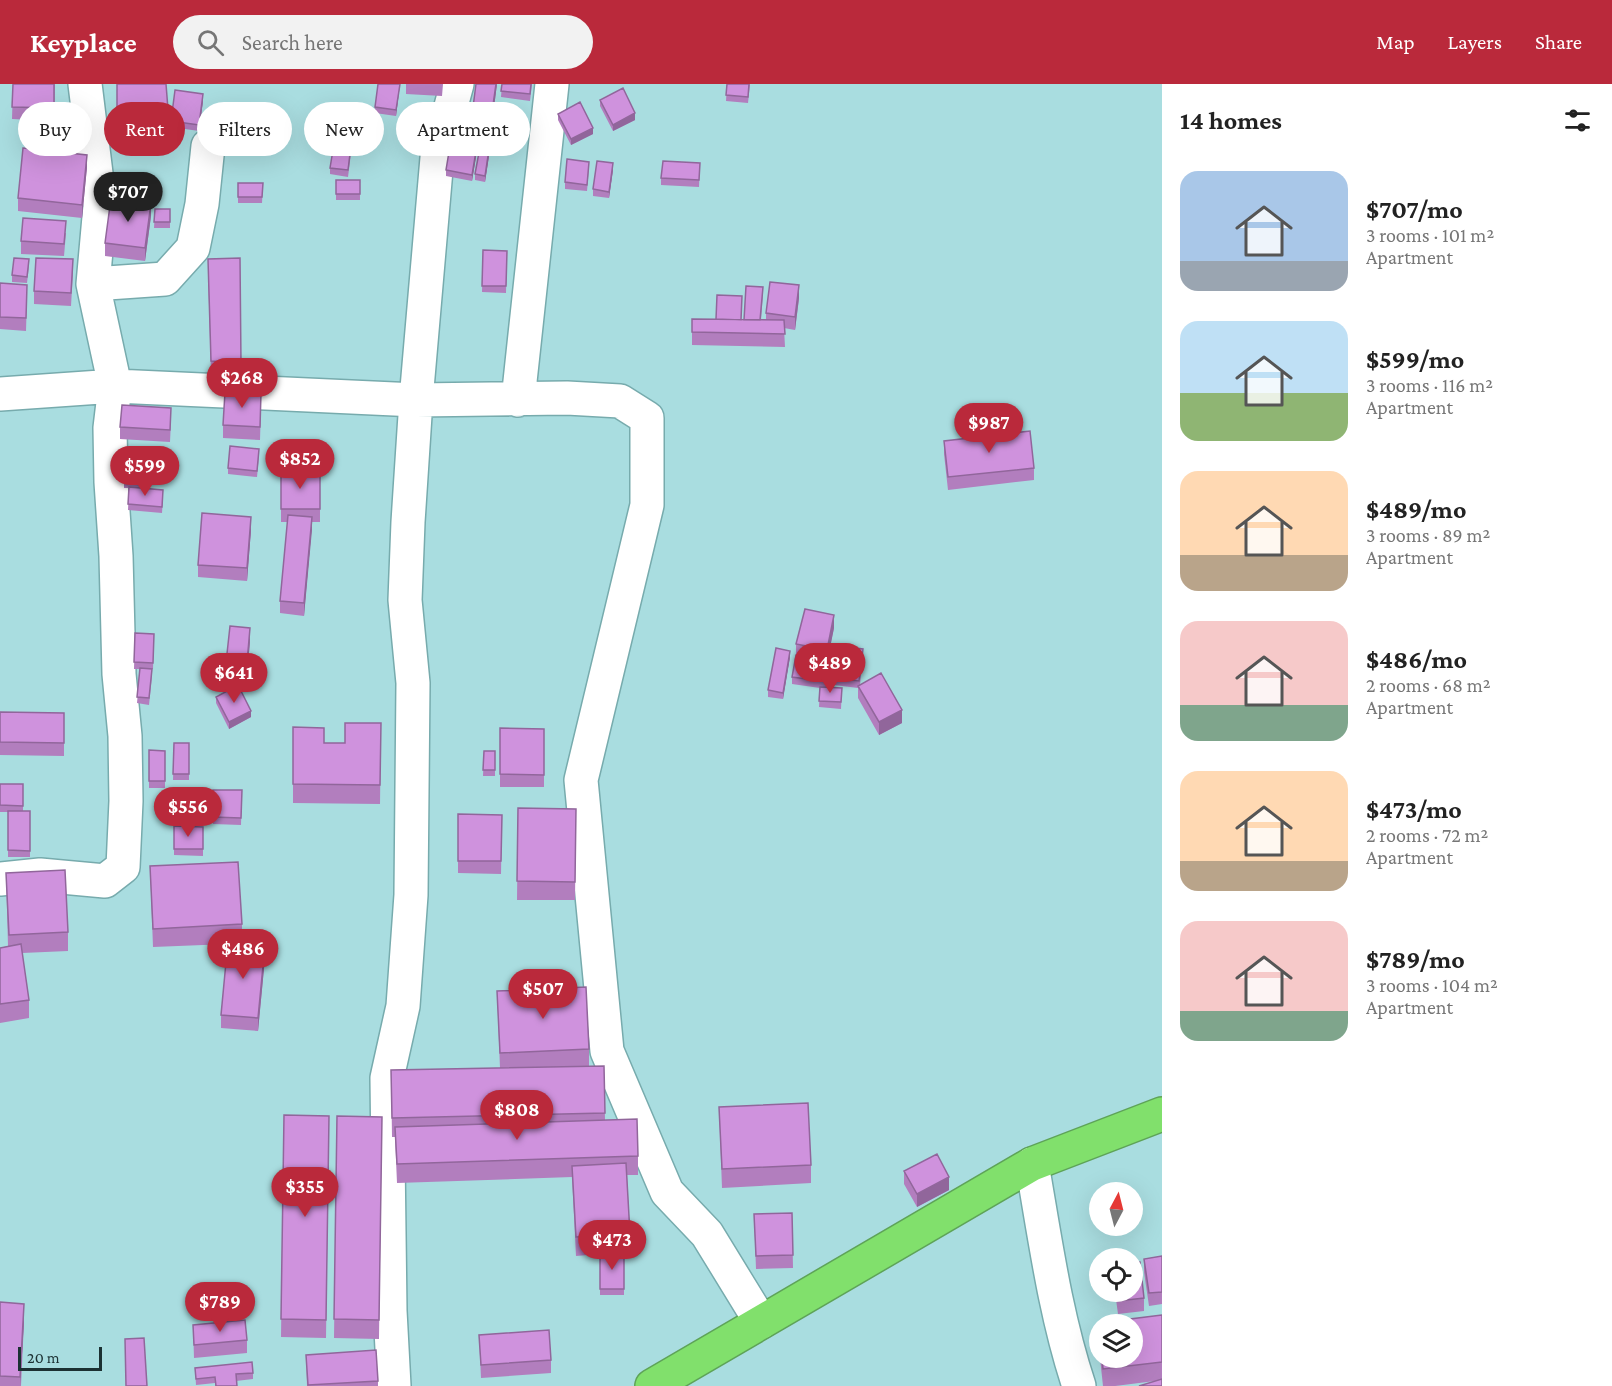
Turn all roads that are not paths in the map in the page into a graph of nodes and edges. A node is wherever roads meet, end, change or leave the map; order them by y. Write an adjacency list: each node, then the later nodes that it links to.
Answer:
1 (85, 84): 5 (street)
2 (457, 84): 8 (street)
3 (552, 84): 9 (street)
4 (207, 156): 5 (street)
5 (93, 284): 6 (street)
6 (115, 386): 7 (street); 8 (street); 10 (street)
7 (0, 393)
8 (416, 400): 9 (street); 14 (street)
9 (518, 400): 13 (street)
10 (0, 879)
11 (1162, 1114): 12 (highway)
12 (1032, 1164): 13 (highway); 16 (street)
13 (761, 1322): 15 (highway)
14 (393, 1386)
15 (652, 1386)
16 (1079, 1386)

